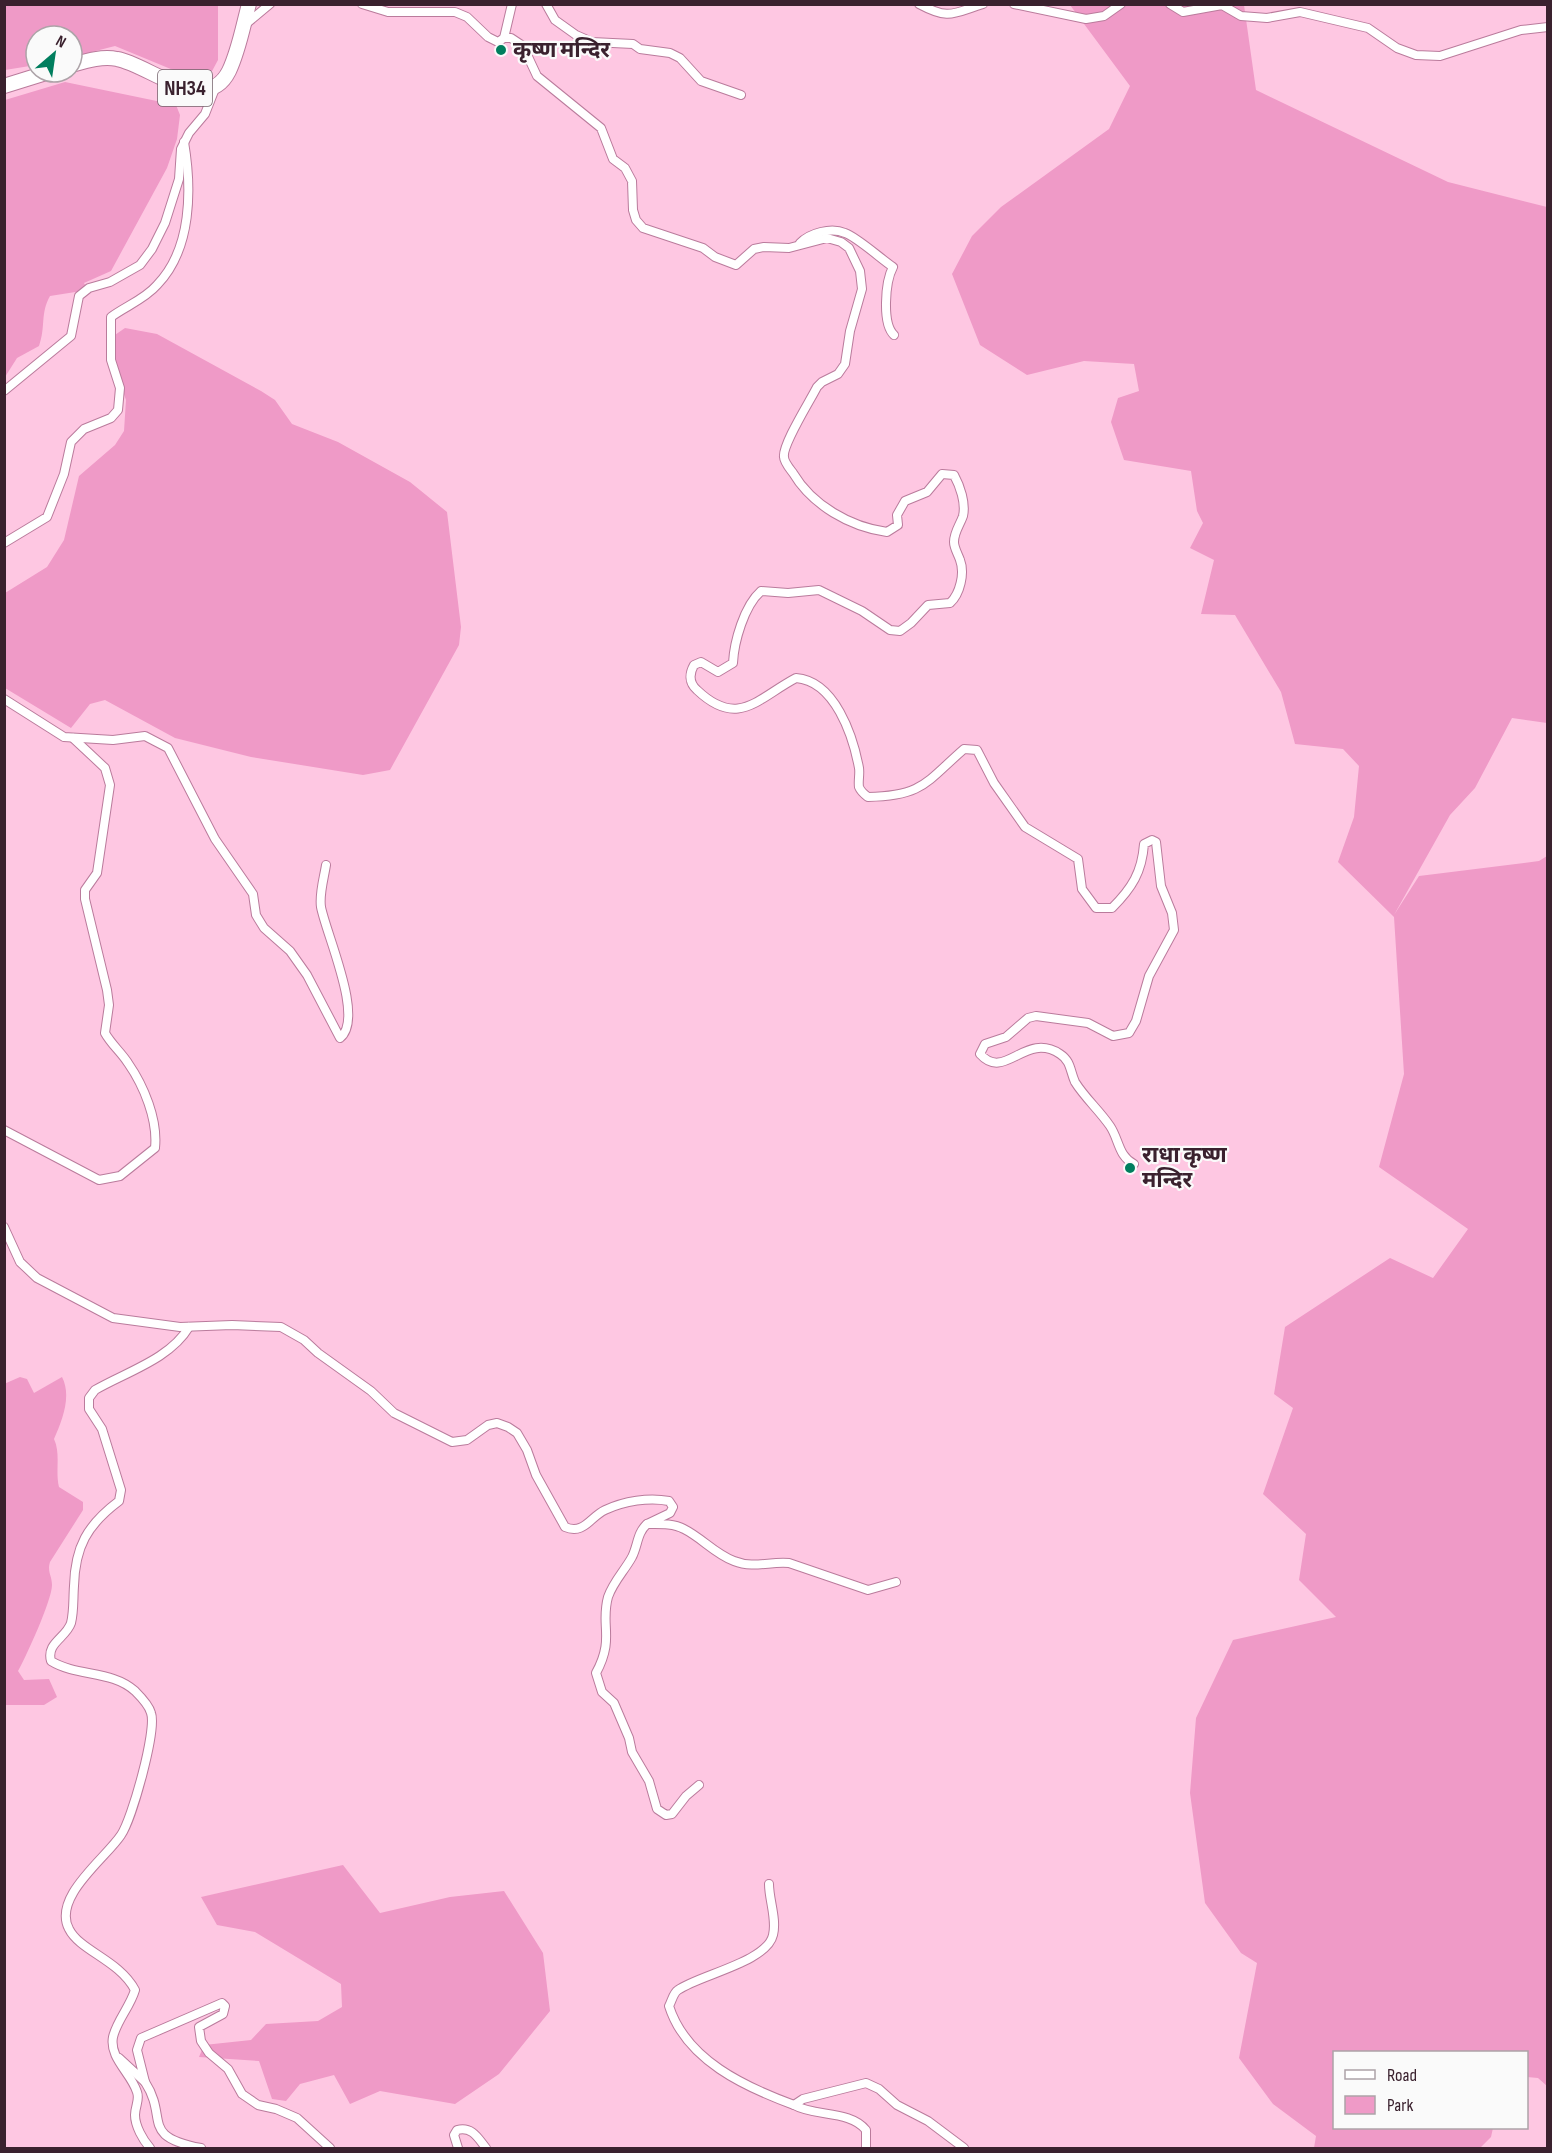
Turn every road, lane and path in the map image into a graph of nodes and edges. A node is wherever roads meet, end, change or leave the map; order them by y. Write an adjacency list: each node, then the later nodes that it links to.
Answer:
1 (249, 4): 11 (highway, NH34)
2 (270, 4): 11 (street)
3 (362, 4): 13 (street)
4 (512, 4): 13 (street)
5 (546, 4): 18 (street)
6 (919, 4): 7 (street)
7 (983, 4)
8 (1014, 4): 9 (street)
9 (1121, 4)
10 (1170, 4): 12 (street)
11 (243, 27): 16 (highway, NH34)
12 (1548, 27)
13 (504, 38): 20 (street)
14 (84, 62): 16 (highway, NH34)
15 (24, 80): 17 (highway)
16 (216, 84): 19 (street)
17 (4, 86)
18 (741, 95)
19 (184, 142): 22 (street); 23 (street)
20 (800, 243): 21 (street); 28 (street)
21 (894, 335)
22 (4, 391)
23 (4, 543)
24 (4, 699): 25 (street)
25 (73, 738): 26 (street); 27 (street)
26 (326, 865)
27 (4, 1130)
28 (1134, 1164)
29 (4, 1227): 30 (street)
30 (189, 1327): 31 (street); 35 (street)
31 (647, 1524): 32 (street); 33 (street)
32 (896, 1582)
33 (699, 1785)
34 (769, 1884): 37 (street)
35 (116, 2055): 36 (street); 38 (street)
36 (145, 2082): 39 (street); 40 (street)
37 (794, 2105): 43 (street); 44 (street)
38 (150, 2148)
39 (201, 2148)
40 (330, 2148)
41 (458, 2148): 42 (street)
42 (486, 2148)
43 (866, 2148)
44 (964, 2148)

